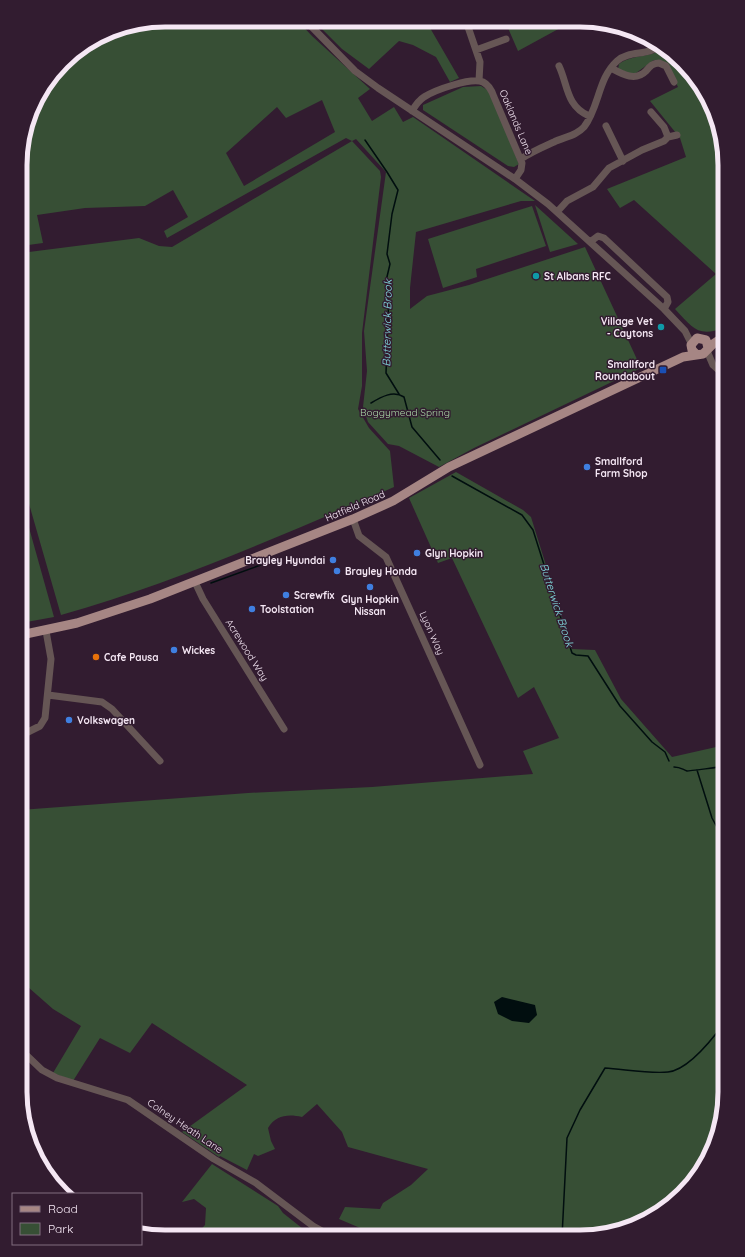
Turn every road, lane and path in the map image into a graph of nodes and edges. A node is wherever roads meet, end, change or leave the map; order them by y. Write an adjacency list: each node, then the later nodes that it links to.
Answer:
1 (312, 27): 10 (street)
2 (468, 27): 5 (street)
3 (506, 39): 5 (street)
4 (654, 49): 7 (street)
5 (476, 50): 8 (street)
6 (559, 66): 12 (street)
7 (610, 68): 9 (street); 12 (street)
8 (479, 81): 10 (street); 16 (street, Oaklands Lane)
9 (674, 82)
10 (412, 111): 18 (street)
11 (651, 112): 15 (street)
12 (589, 116): 16 (street)
13 (606, 126): 17 (street)
14 (677, 135): 15 (street)
15 (668, 137): 17 (street)
16 (521, 159): 18 (street, Oaklands Lane)
17 (623, 161): 19 (street)
18 (515, 180): 19 (street)
19 (557, 212): 20 (street)
20 (590, 242): 21 (street); 21 (street)
21 (664, 309): 22 (street)
22 (685, 330): 24 (street); 26 (street)
23 (718, 337): 24 (main road, Hatfield Road)
24 (701, 338): 26 (main road); 27 (main road)
25 (718, 341): 27 (main road, Hatfield Road)
26 (691, 344): 27 (main road); 28 (main road)
27 (703, 352): 28 (main road, Hatfield Road); 29 (street)
28 (683, 357): 30 (main road, Hatfield Road)
29 (718, 369)
30 (353, 519): 31 (main road, Hatfield Road); 38 (street, Lyon Way)
31 (195, 582): 32 (main road, Hatfield Road); 35 (street, Acrewood Way)
32 (46, 631): 33 (main road, Hatfield Road); 34 (street)
33 (27, 634)
34 (48, 695): 36 (street); 37 (street)
35 (284, 728)
36 (27, 732)
37 (160, 761)
38 (480, 765)
39 (27, 1056): 40 (street, Colney Heath Lane)
40 (320, 1230)

